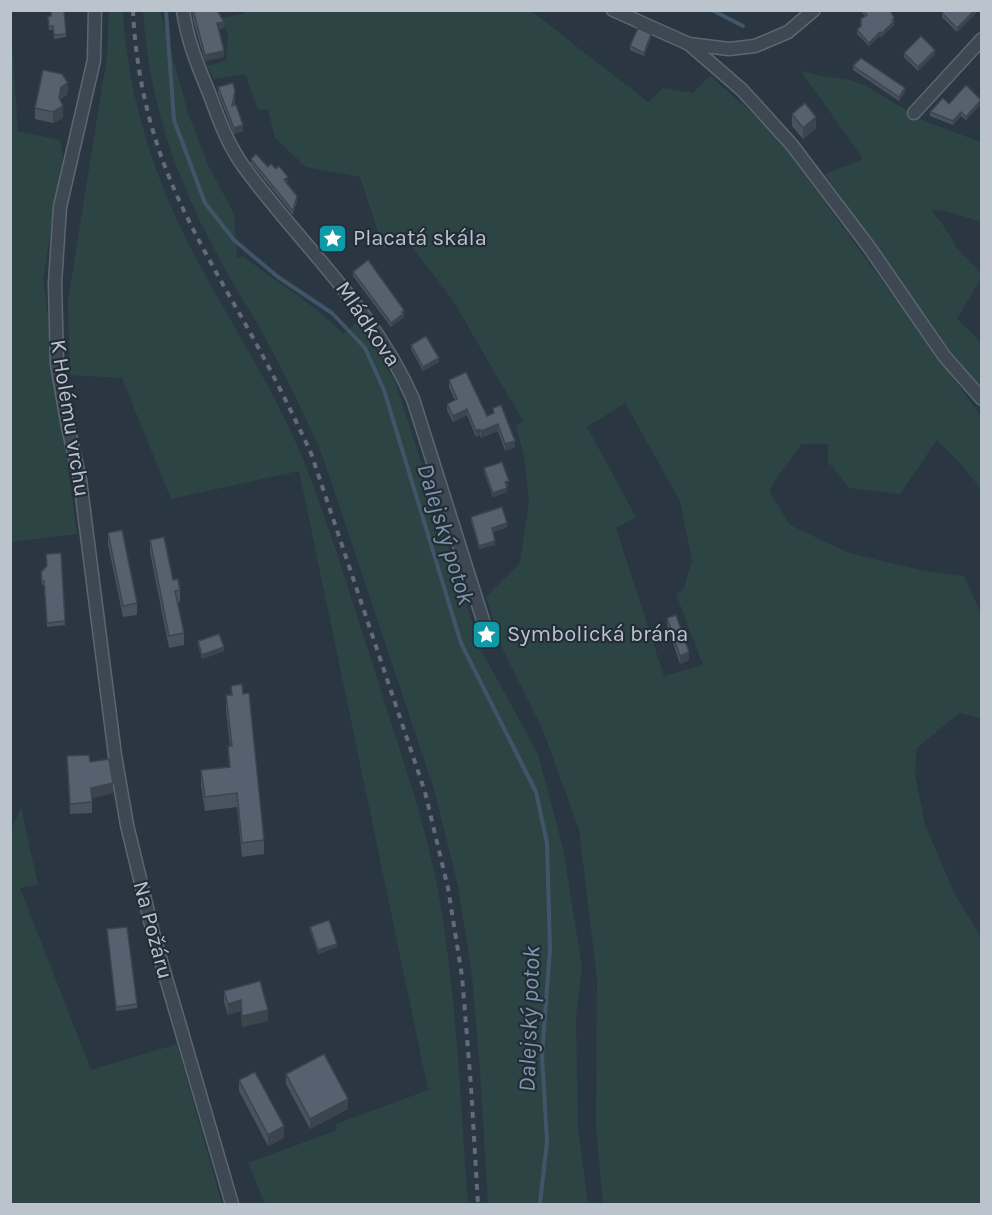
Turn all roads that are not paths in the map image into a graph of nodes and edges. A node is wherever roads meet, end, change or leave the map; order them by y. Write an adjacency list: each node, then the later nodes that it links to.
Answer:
1 (95, 10): 10 (street, K Holému vrchu)
2 (183, 10): 9 (street, Mládkova)
3 (613, 10): 6 (street)
4 (814, 10): 6 (street)
5 (981, 39): 7 (street)
6 (689, 44): 8 (street)
7 (914, 113)
8 (981, 399)
9 (487, 633)
10 (101, 650): 11 (street, Na Požáru)
11 (232, 1204)

